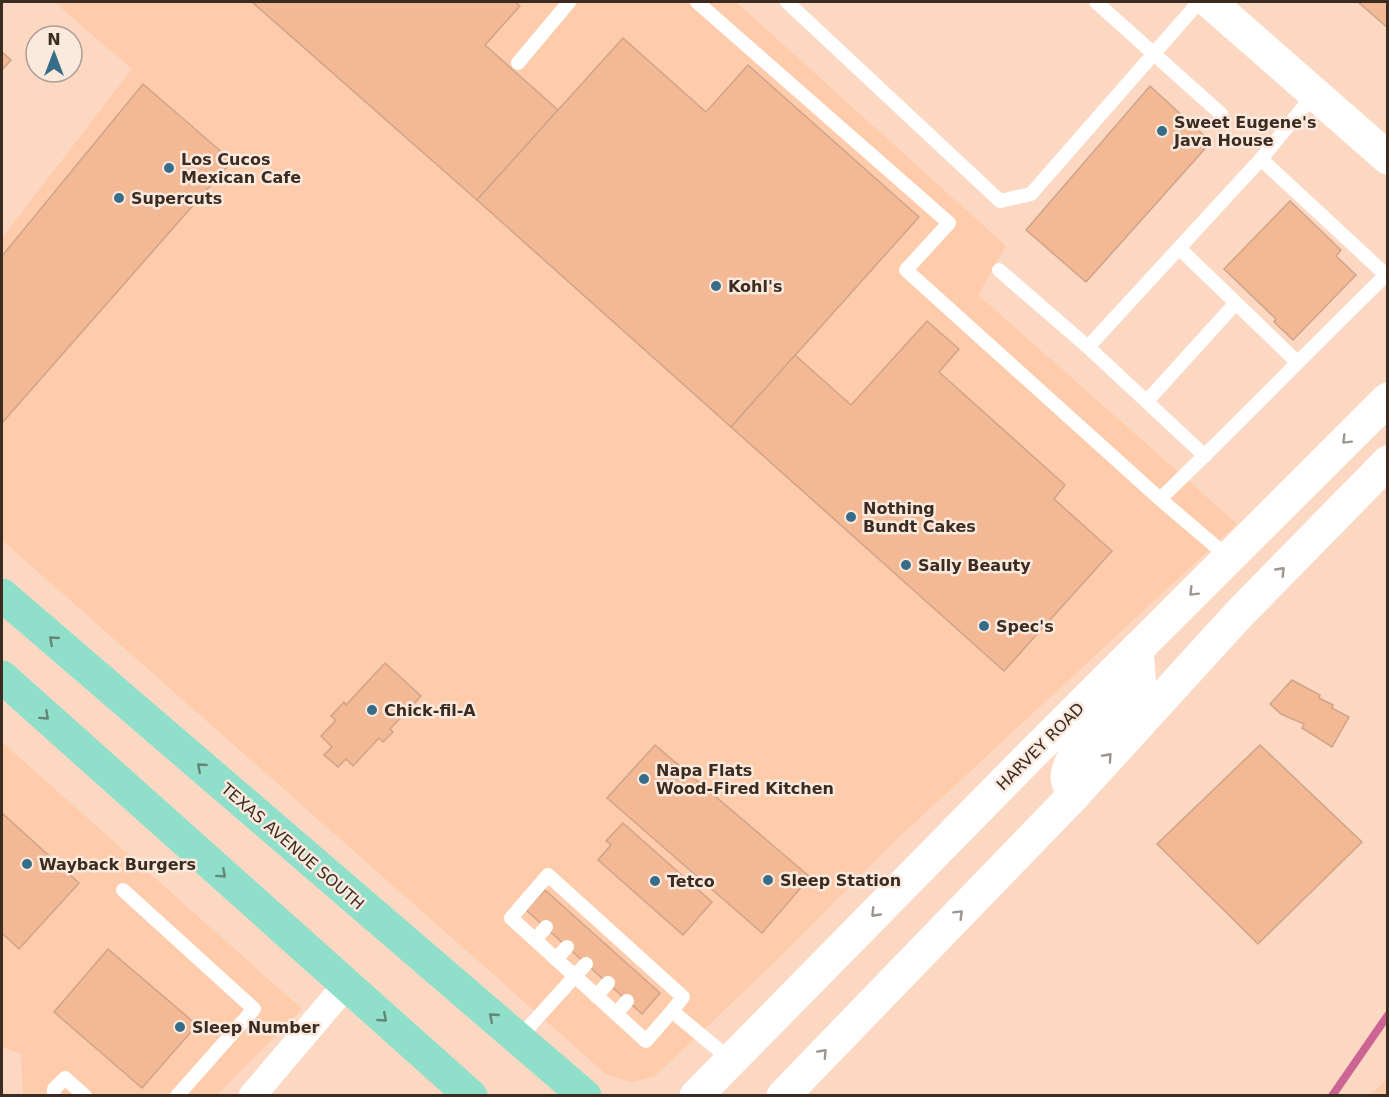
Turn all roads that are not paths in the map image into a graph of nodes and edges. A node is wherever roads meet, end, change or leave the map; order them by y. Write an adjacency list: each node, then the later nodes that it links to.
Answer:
1 (569, 2): 8 (lane)
2 (697, 2): 22 (lane)
3 (787, 2): 7 (lane)
4 (1096, 2): 7 (lane)
5 (1199, 2): 7 (lane)
6 (1210, 2): 9 (main road)
7 (1154, 53): 10 (lane)
8 (518, 63)
9 (1315, 92): 11 (main road); 12 (lane)
10 (1221, 114)
11 (1388, 158)
12 (1262, 159): 13 (lane); 17 (lane)
13 (1180, 249): 15 (lane); 16 (lane)
14 (999, 270): 16 (lane)
15 (1235, 304): 17 (lane); 19 (lane)
16 (1088, 347): 19 (lane)
17 (1297, 362): 20 (lane)
18 (1388, 399): 23 (main road, HARVEY ROAD, one-way to 23)
19 (1147, 402): 20 (lane)
20 (1205, 456): 22 (lane)
21 (1388, 462): 27 (main road, one-way to 21)
22 (1160, 499): 23 (lane)
23 (1228, 557): 25 (main road, HARVEY ROAD, one-way to 25)
24 (2, 596): 41 (main road, TEXAS AVENUE SOUTH, one-way to 24)
25 (1137, 649): 27 (main road); 42 (main road, HARVEY ROAD, one-way to 42)
26 (2, 677): 36 (main road, one-way to 36)
27 (1074, 795): 50 (main road, one-way to 27)
28 (123, 890): 45 (lane)
29 (546, 927): 30 (lane)
30 (535, 940): 32 (lane); 39 (lane)
31 (567, 947): 32 (lane)
32 (556, 959): 34 (lane)
33 (586, 964): 34 (lane)
34 (575, 978): 37 (lane); 41 (lane)
35 (608, 983): 37 (lane)
36 (346, 985): 46 (street); 47 (main road, one-way to 47)
37 (596, 996): 40 (lane)
38 (627, 1001): 40 (lane)
39 (672, 1011): 40 (lane); 42 (lane)
40 (616, 1014)
41 (518, 1039): 48 (main road, TEXAS AVENUE SOUTH)
42 (731, 1060): 49 (main road, HARVEY ROAD)
43 (54, 1095): 44 (lane)
44 (85, 1095)
45 (177, 1095)
46 (252, 1095)
47 (471, 1095)
48 (585, 1095)
49 (696, 1095)
50 (783, 1095)

